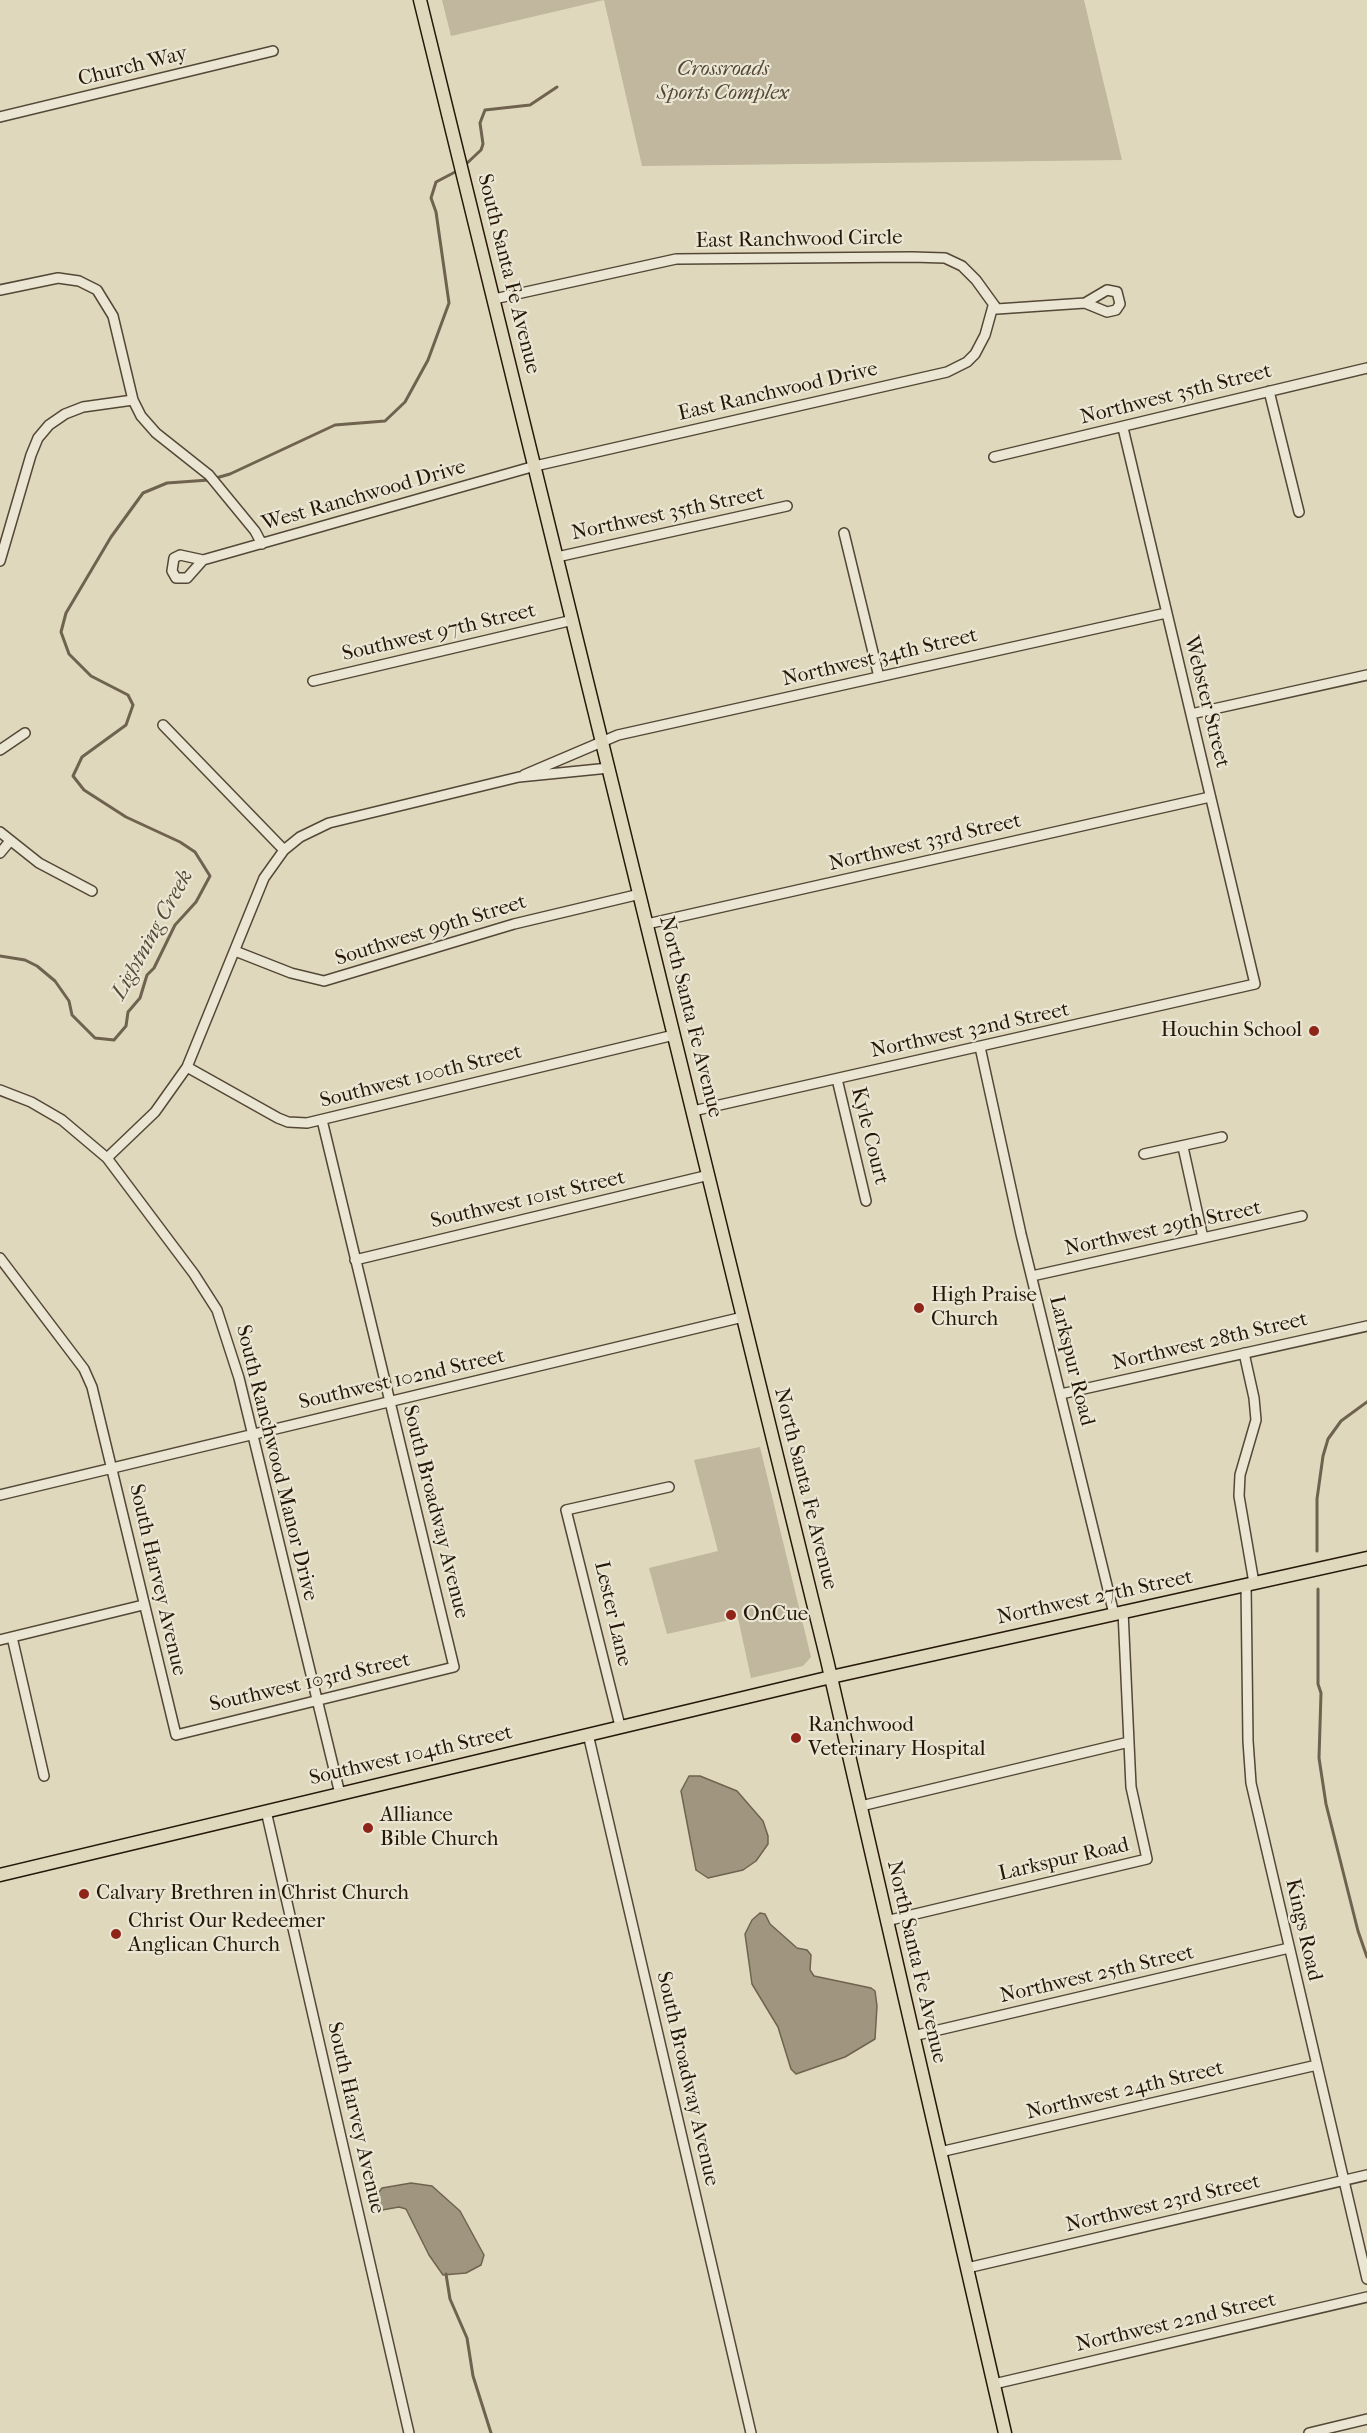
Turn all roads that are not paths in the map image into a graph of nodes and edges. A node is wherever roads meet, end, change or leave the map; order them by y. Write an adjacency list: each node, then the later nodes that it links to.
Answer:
1 (420, 0): 5 (main road, South Santa Fe Avenue)
2 (273, 51): 3 (street, Church Way)
3 (0, 117)
4 (0, 290): 10 (street)
5 (494, 299): 7 (street, East Ranchwood Circle); 13 (main road, South Santa Fe Avenue)
6 (1085, 303): 7 (street)
7 (993, 306): 13 (street, East Ranchwood Drive)
8 (1367, 368): 9 (street, Northwest 35th Street)
9 (1269, 391): 11 (street, Northwest 35th Street); 15 (street)
10 (133, 400): 17 (street); 20 (street)
11 (1123, 428): 12 (street, Northwest 35th Street); 21 (street, Webster Street)
12 (993, 457)
13 (535, 466): 17 (street, West Ranchwood Drive); 18 (main road, South Santa Fe Avenue)
14 (787, 506): 18 (street, Northwest 35th Street)
15 (1299, 512)
16 (844, 533): 24 (street)
17 (262, 544): 19 (street, West Ranchwood Drive)
18 (557, 556): 22 (main road, North Santa Fe Avenue)
19 (203, 560)
20 (0, 561)
21 (1166, 614): 24 (street, Northwest 34th Street); 26 (street, Webster Street)
22 (573, 620): 25 (street, Southwest 97th Street); 29 (main road, North Santa Fe Avenue)
23 (1367, 675): 26 (street)
24 (879, 677): 29 (street, Northwest 34th Street)
25 (313, 681)
26 (1191, 714): 33 (street, Webster Street)
27 (163, 725): 36 (street)
28 (25, 733): 30 (street)
29 (603, 742): 31 (main road, North Santa Fe Avenue); 32 (street, Northwest 34th Street)
30 (0, 750)
31 (609, 768): 32 (street); 39 (main road, North Santa Fe Avenue)
32 (519, 777): 36 (street)
33 (1210, 797): 40 (street, Northwest 33rd Street); 42 (street, Webster Street)
34 (0, 832): 35 (street)
35 (10, 841): 37 (street); 38 (street)
36 (284, 850): 41 (street)
37 (0, 853)
38 (92, 891)
39 (640, 894): 40 (main road, North Santa Fe Avenue); 41 (street, Southwest 99th Street)
40 (647, 924): 43 (main road, North Santa Fe Avenue)
41 (235, 951): 45 (street)
42 (1255, 984): 44 (street, Northwest 32nd Street)
43 (674, 1035): 48 (main road, North Santa Fe Avenue); 49 (street, Southwest 100th Street)
44 (980, 1047): 46 (street, Northwest 32nd Street); 60 (street, Larkspur Road)
45 (187, 1067): 49 (street, Southwest 100th Street); 53 (street)
46 (837, 1079): 48 (street, Northwest 32nd Street); 55 (street, Kyle Court)
47 (0, 1090): 53 (street, South Ranchwood Manor Drive)
48 (693, 1111): 54 (main road, North Santa Fe Avenue)
49 (322, 1120): 59 (street, South Broadway Avenue)
50 (1222, 1137): 51 (street)
51 (1183, 1147): 52 (street); 57 (street)
52 (1144, 1154)
53 (106, 1158): 66 (street, South Ranchwood Manor Drive)
54 (709, 1175): 59 (street, Southwest 101st Street); 61 (main road, North Santa Fe Avenue)
55 (866, 1201)
56 (1302, 1216): 57 (street, Northwest 29th Street)
57 (1203, 1238): 60 (street, Northwest 29th Street)
58 (0, 1258): 67 (street)
59 (356, 1260): 65 (street, South Broadway Avenue)
60 (1032, 1276): 64 (street, Larkspur Road)
61 (743, 1317): 65 (street, Southwest 102nd Street); 77 (main road, North Santa Fe Avenue)
62 (1367, 1326): 63 (street, Northwest 28th Street)
63 (1244, 1353): 64 (street, Northwest 28th Street); 71 (street, Kings Road)
64 (1061, 1394): 73 (street, Larkspur Road)
65 (390, 1401): 66 (street, Southwest 102nd Street); 76 (street, South Broadway Avenue)
66 (252, 1434): 67 (street, Southwest 102nd Street); 78 (street, South Ranchwood Manor Drive)
67 (112, 1467): 69 (street, Southwest 102nd Street); 72 (street, South Harvey Avenue)
68 (669, 1487): 79 (street, Lester Lane)
69 (0, 1495)
70 (1367, 1558): 71 (main road, Northwest 27th Street)
71 (1250, 1583): 73 (main road, Northwest 27th Street); 89 (street, Kings Road)
72 (143, 1605): 74 (street); 81 (street, South Harvey Avenue)
73 (1119, 1612): 77 (main road, Northwest 27th Street); 82 (street, Larkspur Road)
74 (12, 1637): 75 (street); 83 (street)
75 (0, 1640)
76 (454, 1667): 78 (street, Southwest 103rd Street)
77 (831, 1677): 79 (main road, Southwest 104th Street); 85 (main road, North Santa Fe Avenue)
78 (317, 1700): 81 (street, Southwest 103rd Street); 84 (street, South Ranchwood Manor Drive)
79 (620, 1726): 80 (main road, Southwest 104th Street)
80 (588, 1734): 84 (main road, Southwest 104th Street); 101 (street, South Broadway Avenue)
81 (176, 1735)
82 (1129, 1742): 85 (street); 88 (street, Larkspur Road)
83 (44, 1776)
84 (340, 1794): 86 (main road, Southwest 104th Street)
85 (861, 1806): 88 (main road, North Santa Fe Avenue)
86 (266, 1811): 87 (main road, Southwest 104th Street); 100 (street, South Harvey Avenue)
87 (0, 1875)
88 (886, 1921): 90 (main road, North Santa Fe Avenue)
89 (1289, 1948): 90 (street, Northwest 25th Street); 91 (street, Kings Road)
90 (913, 2036): 92 (main road, North Santa Fe Avenue)
91 (1317, 2065): 92 (street, Northwest 24th Street); 94 (street, Kings Road)
92 (940, 2152): 95 (main road, North Santa Fe Avenue)
93 (1367, 2175): 94 (street, Northwest 23rd Street)
94 (1344, 2179): 95 (street, Northwest 23rd Street); 96 (street, Kings Road)
95 (967, 2268): 98 (main road, North Santa Fe Avenue)
96 (1367, 2279)
97 (1367, 2297): 98 (street, Northwest 22nd Street)
98 (994, 2384): 102 (main road, North Santa Fe Avenue)
99 (1367, 2419): 103 (street)
100 (409, 2433)
101 (751, 2433)
102 (1005, 2433)
103 (1309, 2433)

